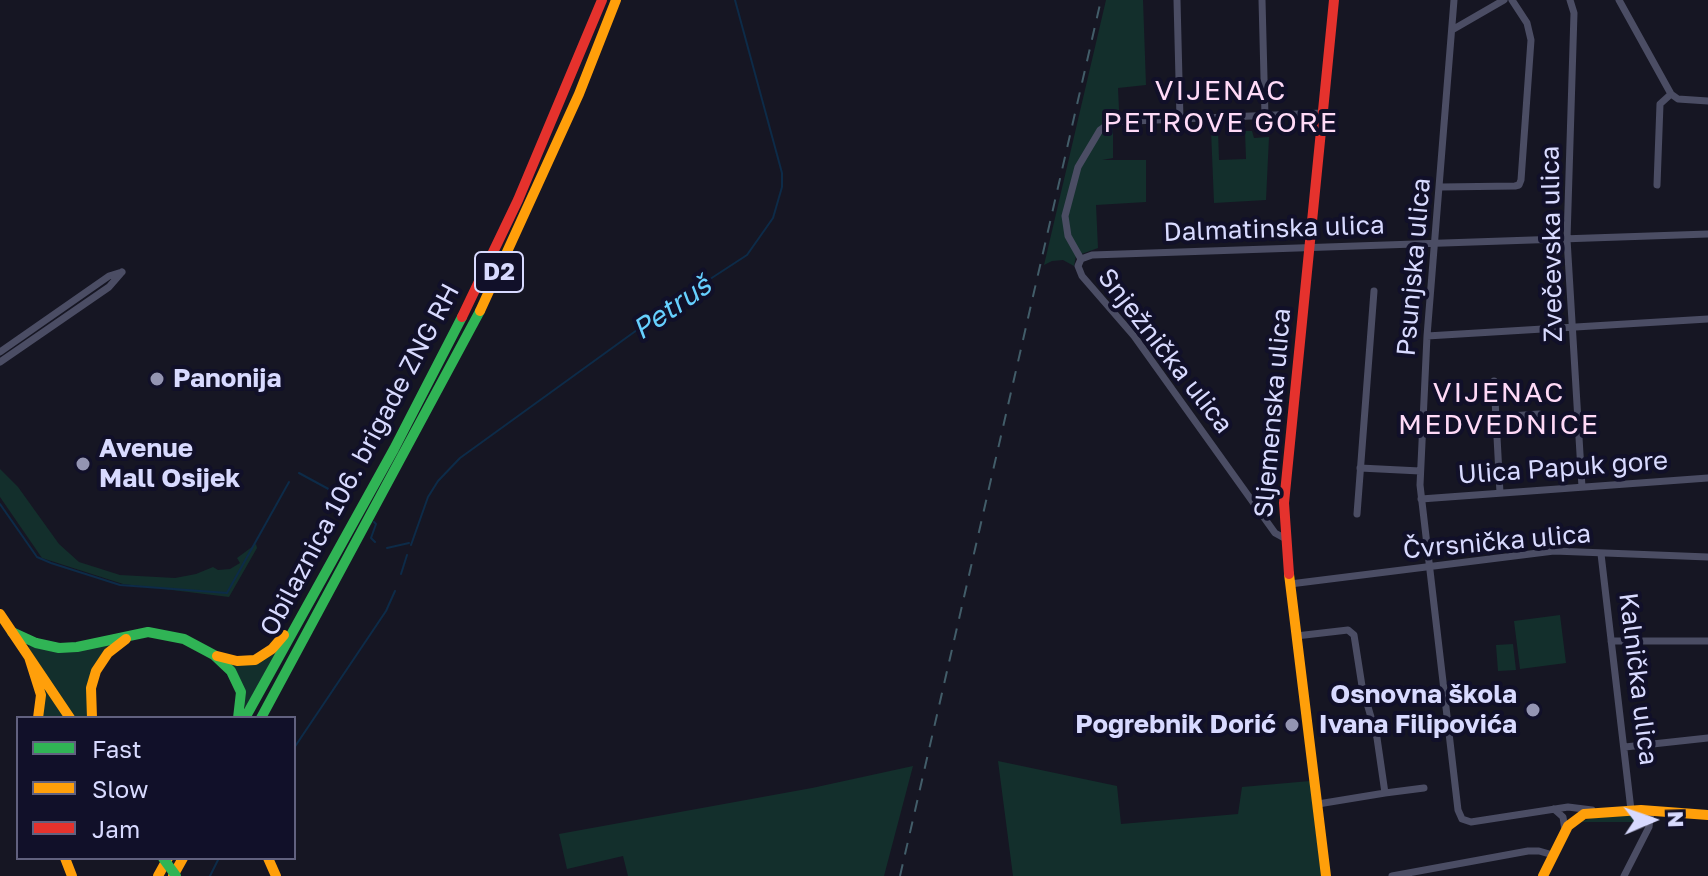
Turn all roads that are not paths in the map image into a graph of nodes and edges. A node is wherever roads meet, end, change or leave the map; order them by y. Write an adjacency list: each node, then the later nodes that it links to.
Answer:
1 (602, 0): 45 (main road, Obilaznica 106. brigade ZNG RH / D2)
2 (616, 0): 59 (main road, Obilaznica 106. brigade ZNG RH / D2)
3 (1177, 0): 16 (street)
4 (1262, 0): 15 (street)
5 (1334, 0): 14 (main road, Sljemenska ulica)
6 (1454, 0): 11 (street, Psunjska ulica)
7 (1504, 0): 11 (street)
8 (1512, 0): 18 (street)
9 (1570, 0): 20 (street, Zvečevska ulica)
10 (1619, 0): 12 (street)
11 (1452, 30): 18 (street, Psunjska ulica)
12 (1671, 94): 13 (street); 17 (street)
13 (1708, 101)
14 (1323, 113): 15 (street); 22 (main road, Sljemenska ulica)
15 (1265, 116): 16 (street)
16 (1180, 119): 23 (street)
17 (1657, 185)
18 (1441, 187): 21 (street, Psunjska ulica)
19 (1708, 234): 20 (street, Dalmatinska ulica)
20 (1567, 239): 21 (street, Dalmatinska ulica); 26 (street, Zvečevska ulica)
21 (1436, 243): 22 (street, Dalmatinska ulica); 27 (street, Psunjska ulica)
22 (1310, 248): 23 (street, Dalmatinska ulica); 40 (main road, Sljemenska ulica)
23 (1081, 259): 40 (street, Snježnička ulica)
24 (1374, 291): 33 (street)
25 (1708, 319): 26 (street)
26 (1572, 327): 27 (street); 36 (street, Zvečevska ulica)
27 (1427, 336): 34 (street, Psunjska ulica)
28 (0, 352): 29 (street)
29 (0, 362)
30 (1494, 381): 32 (street)
31 (1539, 414): 32 (street)
32 (1496, 417): 37 (street)
33 (1360, 468): 34 (street); 39 (street)
34 (1420, 471): 38 (street, Psunjska ulica)
35 (1708, 478): 36 (street, Ulica Papuk gore)
36 (1582, 487): 37 (street, Ulica Papuk gore)
37 (1500, 493): 38 (street, Ulica Papuk gore)
38 (1421, 499): 43 (street, Psunjska ulica)
39 (1357, 514)
40 (1286, 539): 44 (main road, Sljemenska ulica)
41 (1601, 554): 42 (street, Čvrsnička ulica); 43 (street, Čvrsnička ulica); 50 (street, Kalnička ulica)
42 (1708, 557)
43 (1430, 567): 44 (street, Čvrsnička ulica); 65 (street, Psunjska ulica)
44 (1290, 584): 48 (main road, Sljemenska ulica)
45 (306, 609): 52 (main road); 58 (main road, Obilaznica 106. brigade ZNG RH / D2)
46 (0, 614): 47 (main road)
47 (12, 632): 49 (main road); 53 (main road)
48 (1296, 636): 63 (street); 64 (main road, Sljemenska ulica)
49 (129, 637): 52 (main road); 56 (main road)
50 (1611, 641): 51 (street); 61 (street, Kalnička ulica)
51 (1708, 641)
52 (214, 655): 57 (main road)
53 (29, 657): 54 (main road); 55 (main road)
54 (38, 716)
55 (69, 716)
56 (92, 716)
57 (238, 716)
58 (246, 716)
59 (262, 716)
60 (1708, 738): 61 (street)
61 (1625, 747): 66 (street, Kalnička ulica)
62 (1424, 788): 63 (street)
63 (1385, 793): 64 (street)
64 (1318, 804): 72 (main road, Sljemenska ulica)
65 (1554, 809): 68 (street); 70 (street)
66 (1631, 810): 67 (main road); 68 (main road)
67 (1651, 810): 69 (main road); 75 (street)
68 (1598, 812): 70 (main road)
69 (1707, 814)
70 (1565, 831): 71 (main road)
71 (1553, 855): 73 (street); 74 (main road)
72 (1326, 876)
73 (1392, 876)
74 (1543, 876)
75 (1624, 876)

